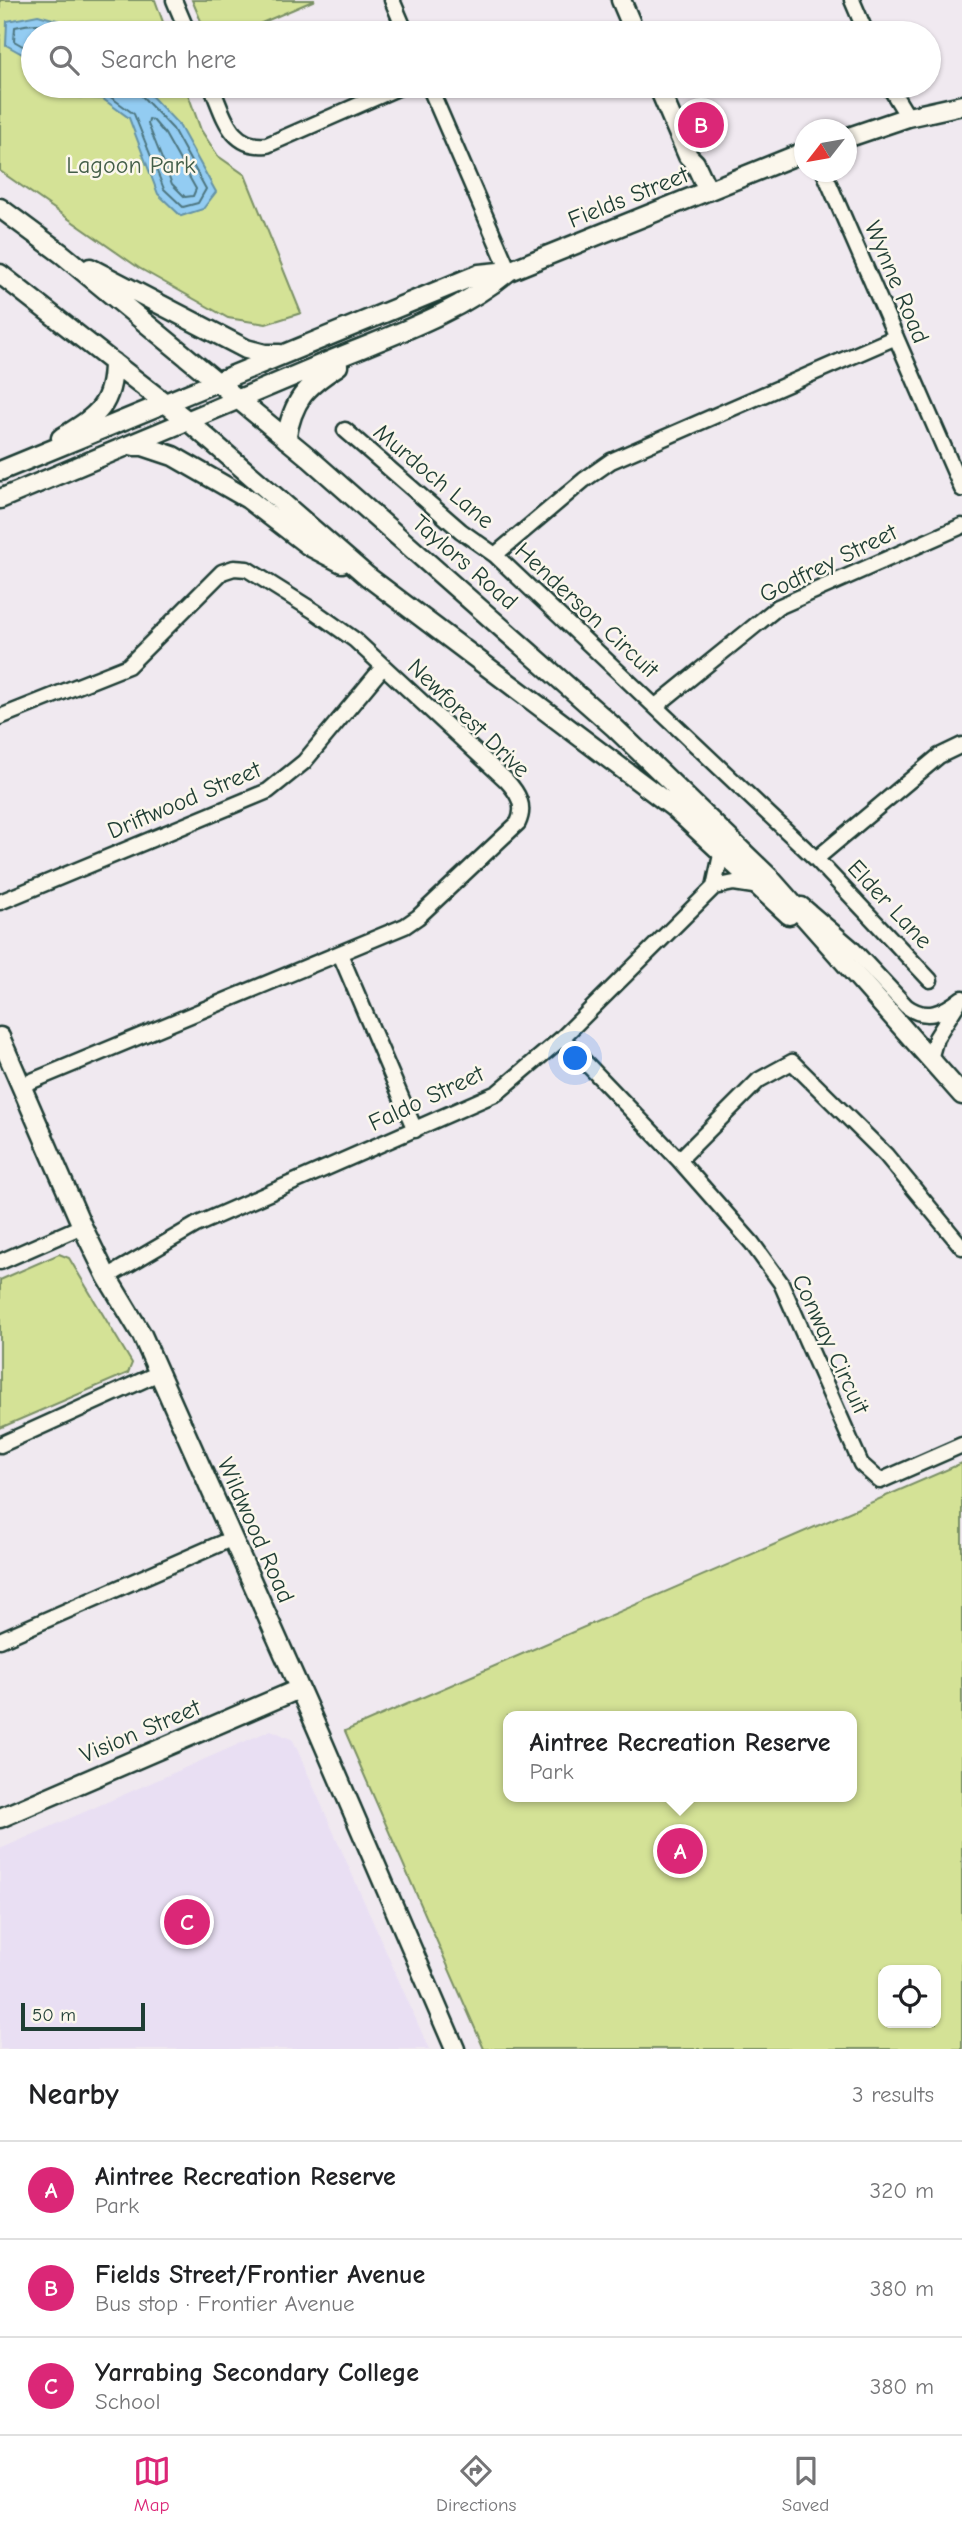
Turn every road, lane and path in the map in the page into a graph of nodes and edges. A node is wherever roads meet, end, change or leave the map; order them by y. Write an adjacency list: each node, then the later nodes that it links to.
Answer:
1 (174, 0): 5 (street)
2 (392, 0): 6 (street)
3 (621, 0): 7 (street)
4 (852, 0): 8 (street)
5 (183, 21)
6 (401, 21)
7 (630, 21)
8 (861, 21)
9 (216, 98): 10 (street)
10 (375, 98)
11 (434, 98): 22 (street)
12 (663, 98): 19 (street)
13 (896, 98): 15 (street)
14 (962, 105): 15 (street)
15 (908, 117): 16 (street)
16 (857, 134)
17 (794, 156): 19 (street, Fields Street)
18 (828, 182): 24 (street, Wynne Road)
19 (708, 191): 22 (street, Fields Street)
20 (0, 208): 21 (street, Taylors Road)
21 (62, 254): 26 (street); 28 (street, Taylors Road)
22 (509, 271): 25 (street, Fields Street); 26 (street, Fields Street)
23 (0, 274): 27 (street, Taylors Road)
24 (896, 337): 37 (street, Wynne Road); 40 (street, Henderson Circuit)
25 (376, 341): 29 (street, Fields Street); 33 (street)
26 (283, 354): 28 (street, Fields Street)
27 (113, 362): 30 (street, Taylors Road); 35 (street)
28 (215, 382): 29 (street, Taylors Road); 30 (street, Fields Street)
29 (238, 399): 31 (street, Fields Street); 33 (street, Taylors Road)
30 (166, 404): 31 (street, Taylors Road); 35 (street, Fields Street)
31 (188, 421): 34 (street, Fields Street); 41 (street, Taylors Road)
32 (345, 430): 40 (street, Murdoch Lane)
33 (286, 439): 48 (street, Taylors Road)
34 (131, 446): 38 (street, Fields Street); 41 (street)
35 (19, 463): 36 (street)
36 (0, 471)
37 (962, 489)
38 (0, 499)
39 (962, 526): 43 (street, Godfrey Street)
40 (495, 555): 43 (street, Henderson Circuit)
41 (367, 576): 46 (street, Taylors Road)
42 (383, 667): 44 (street, Newforest Drive); 50 (street, Driftwood Street); 51 (street, Newforest Drive)
43 (656, 706): 47 (street, Henderson Circuit)
44 (0, 718)
45 (962, 745): 47 (street)
46 (722, 850): 48 (street, Taylors Road); 49 (street)
47 (816, 859): 52 (street, Elder Lane)
48 (765, 882): 49 (street); 53 (street); 56 (street, Taylors Road)
49 (714, 887): 55 (street, Faldo Street)
50 (0, 902)
51 (340, 954): 57 (street, Newforest Drive); 59 (street)
52 (930, 980)
53 (960, 1000): 56 (street)
54 (0, 1037): 57 (street, Wildwood Road)
55 (562, 1038): 59 (street, Faldo Street); 60 (street, Conway Circuit)
56 (930, 1059): 58 (street, Taylors Road)
57 (20, 1086): 61 (street, Wildwood Road)
58 (962, 1095)
59 (415, 1130): 64 (street, Faldo Street)
60 (679, 1160): 62 (street); 67 (street, Conway Circuit)
61 (82, 1226): 63 (street); 64 (street, Wildwood Road)
62 (962, 1247)
63 (0, 1262)
64 (107, 1277): 65 (street, Wildwood Road)
65 (159, 1373): 66 (street); 68 (street, Wildwood Road)
66 (0, 1444)
67 (962, 1445)
68 (233, 1538): 69 (street); 70 (street, Wildwood Road)
69 (0, 1640)
70 (299, 1689): 71 (street, Vision Street); 72 (street, Wildwood Road)
71 (0, 1818)
72 (456, 2049)

